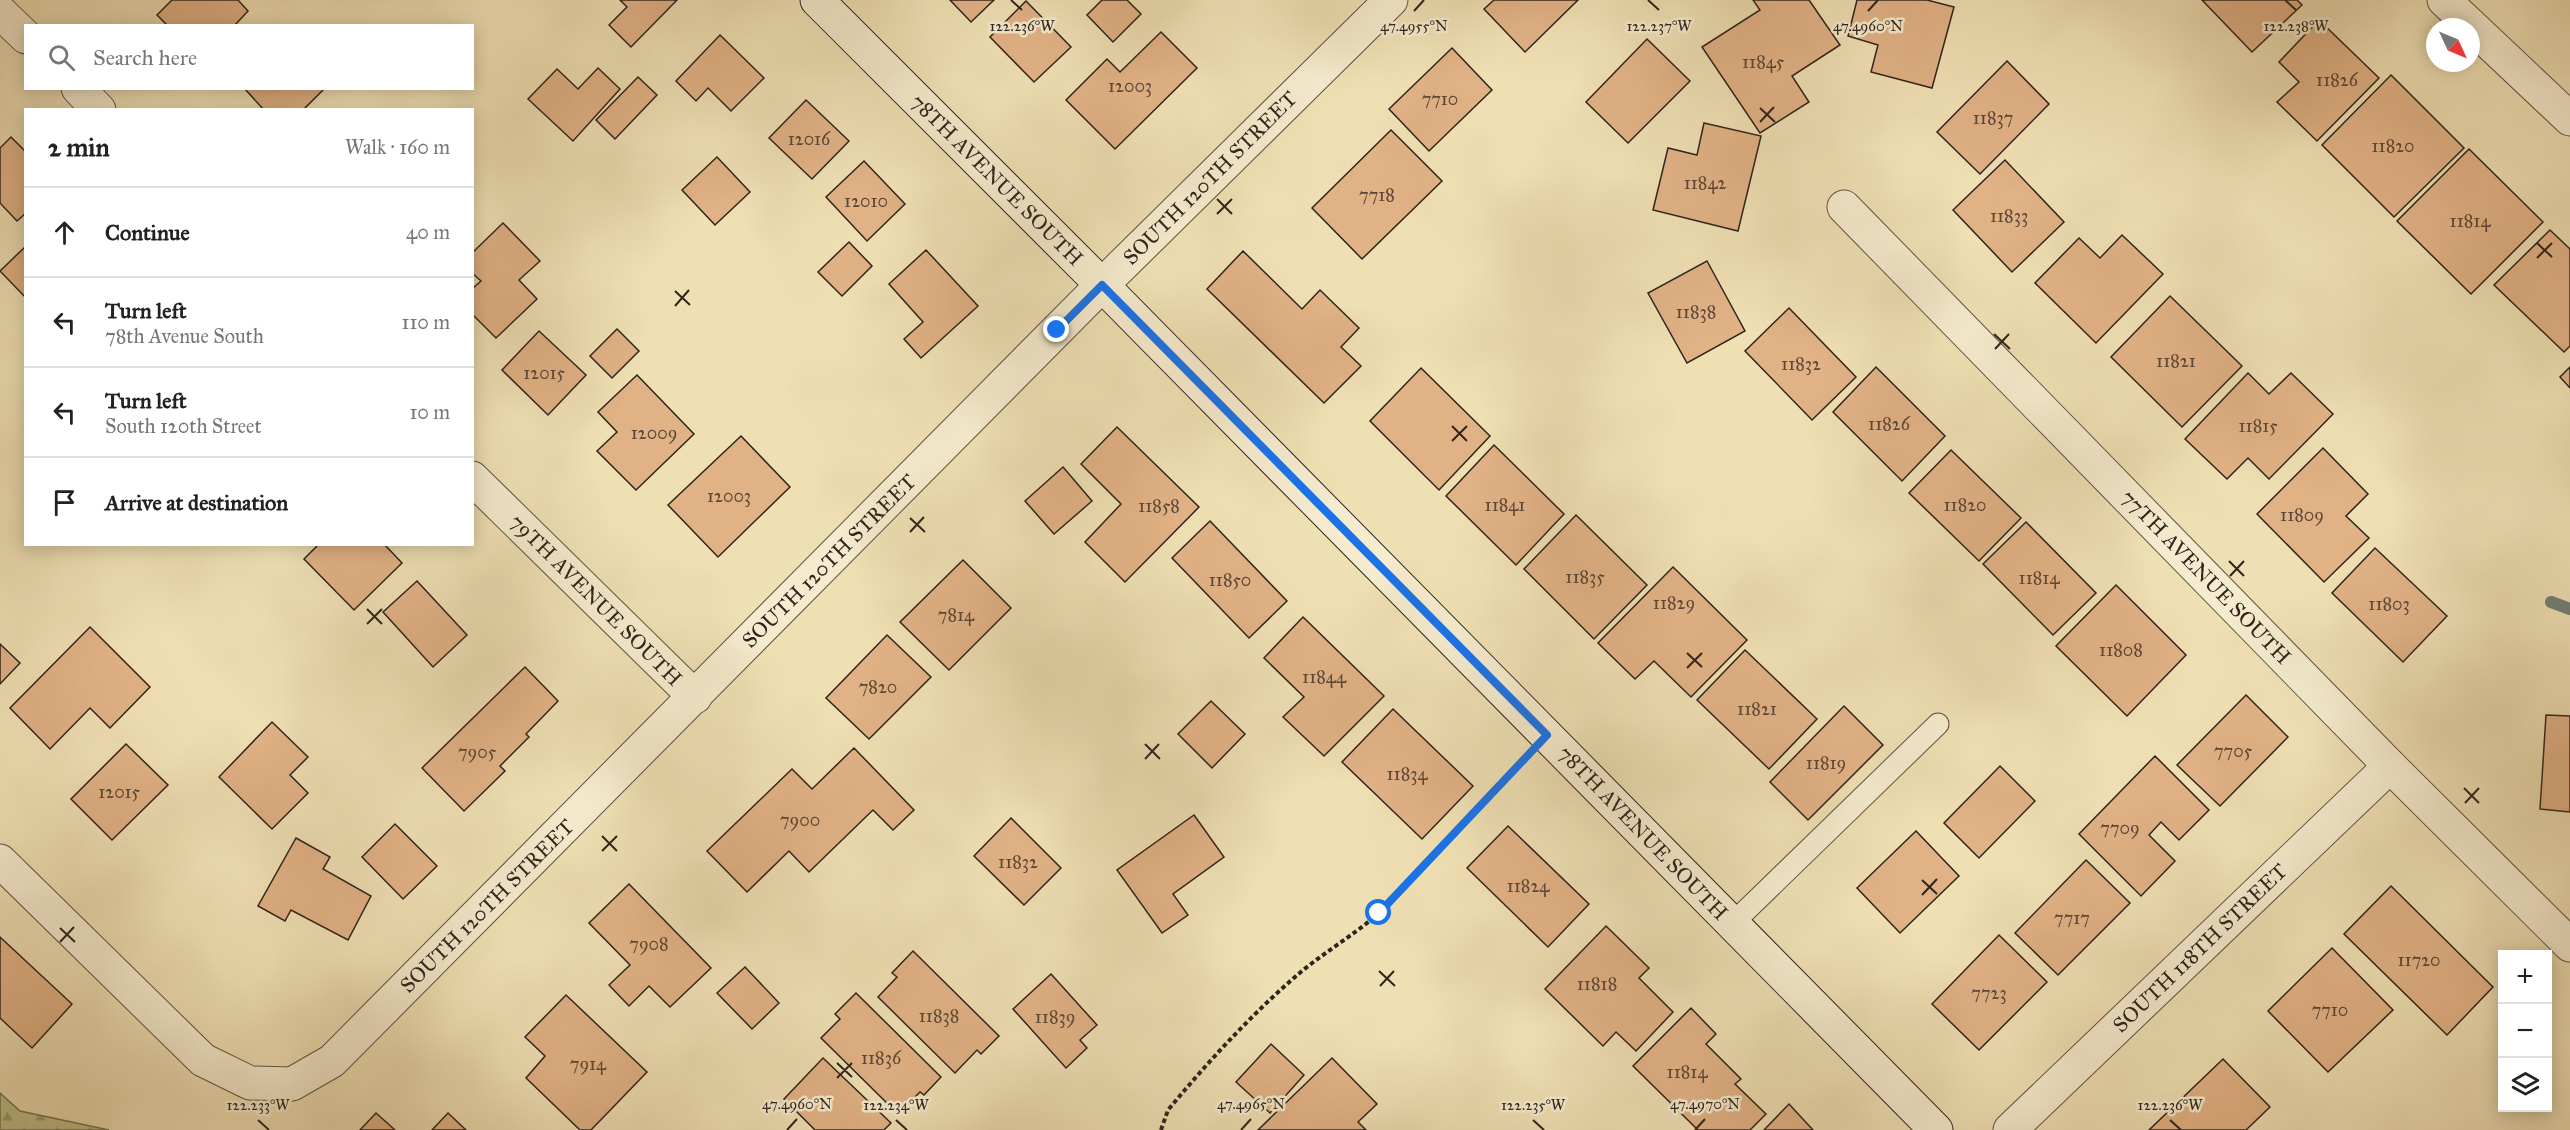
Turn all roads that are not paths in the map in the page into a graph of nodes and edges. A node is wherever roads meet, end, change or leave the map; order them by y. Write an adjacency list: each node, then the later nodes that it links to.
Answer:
1 (817, 0): 10 (street, 78TH AVENUE SOUTH)
2 (1391, 0): 10 (street, SOUTH 120TH STREET)
3 (2444, 0): 8 (street)
4 (0, 12): 5 (street)
5 (24, 35)
6 (80, 90): 7 (street)
7 (97, 108)
8 (2570, 119)
9 (1844, 207): 14 (street, 77TH AVENUE SOUTH)
10 (1102, 285): 12 (street, SOUTH 120TH STREET); 16 (street, 78TH AVENUE SOUTH)
11 (474, 480): 12 (street, 79TH AVENUE SOUTH)
12 (694, 697): 15 (street, SOUTH 120TH STREET)
13 (1938, 724): 16 (lane)
14 (2390, 766): 17 (street, 77TH AVENUE SOUTH); 19 (street, SOUTH 118TH STREET)
15 (0, 861)
16 (1732, 924): 18 (street, 78TH AVENUE SOUTH)
17 (2570, 945)
18 (1936, 1130)
19 (2010, 1130)

